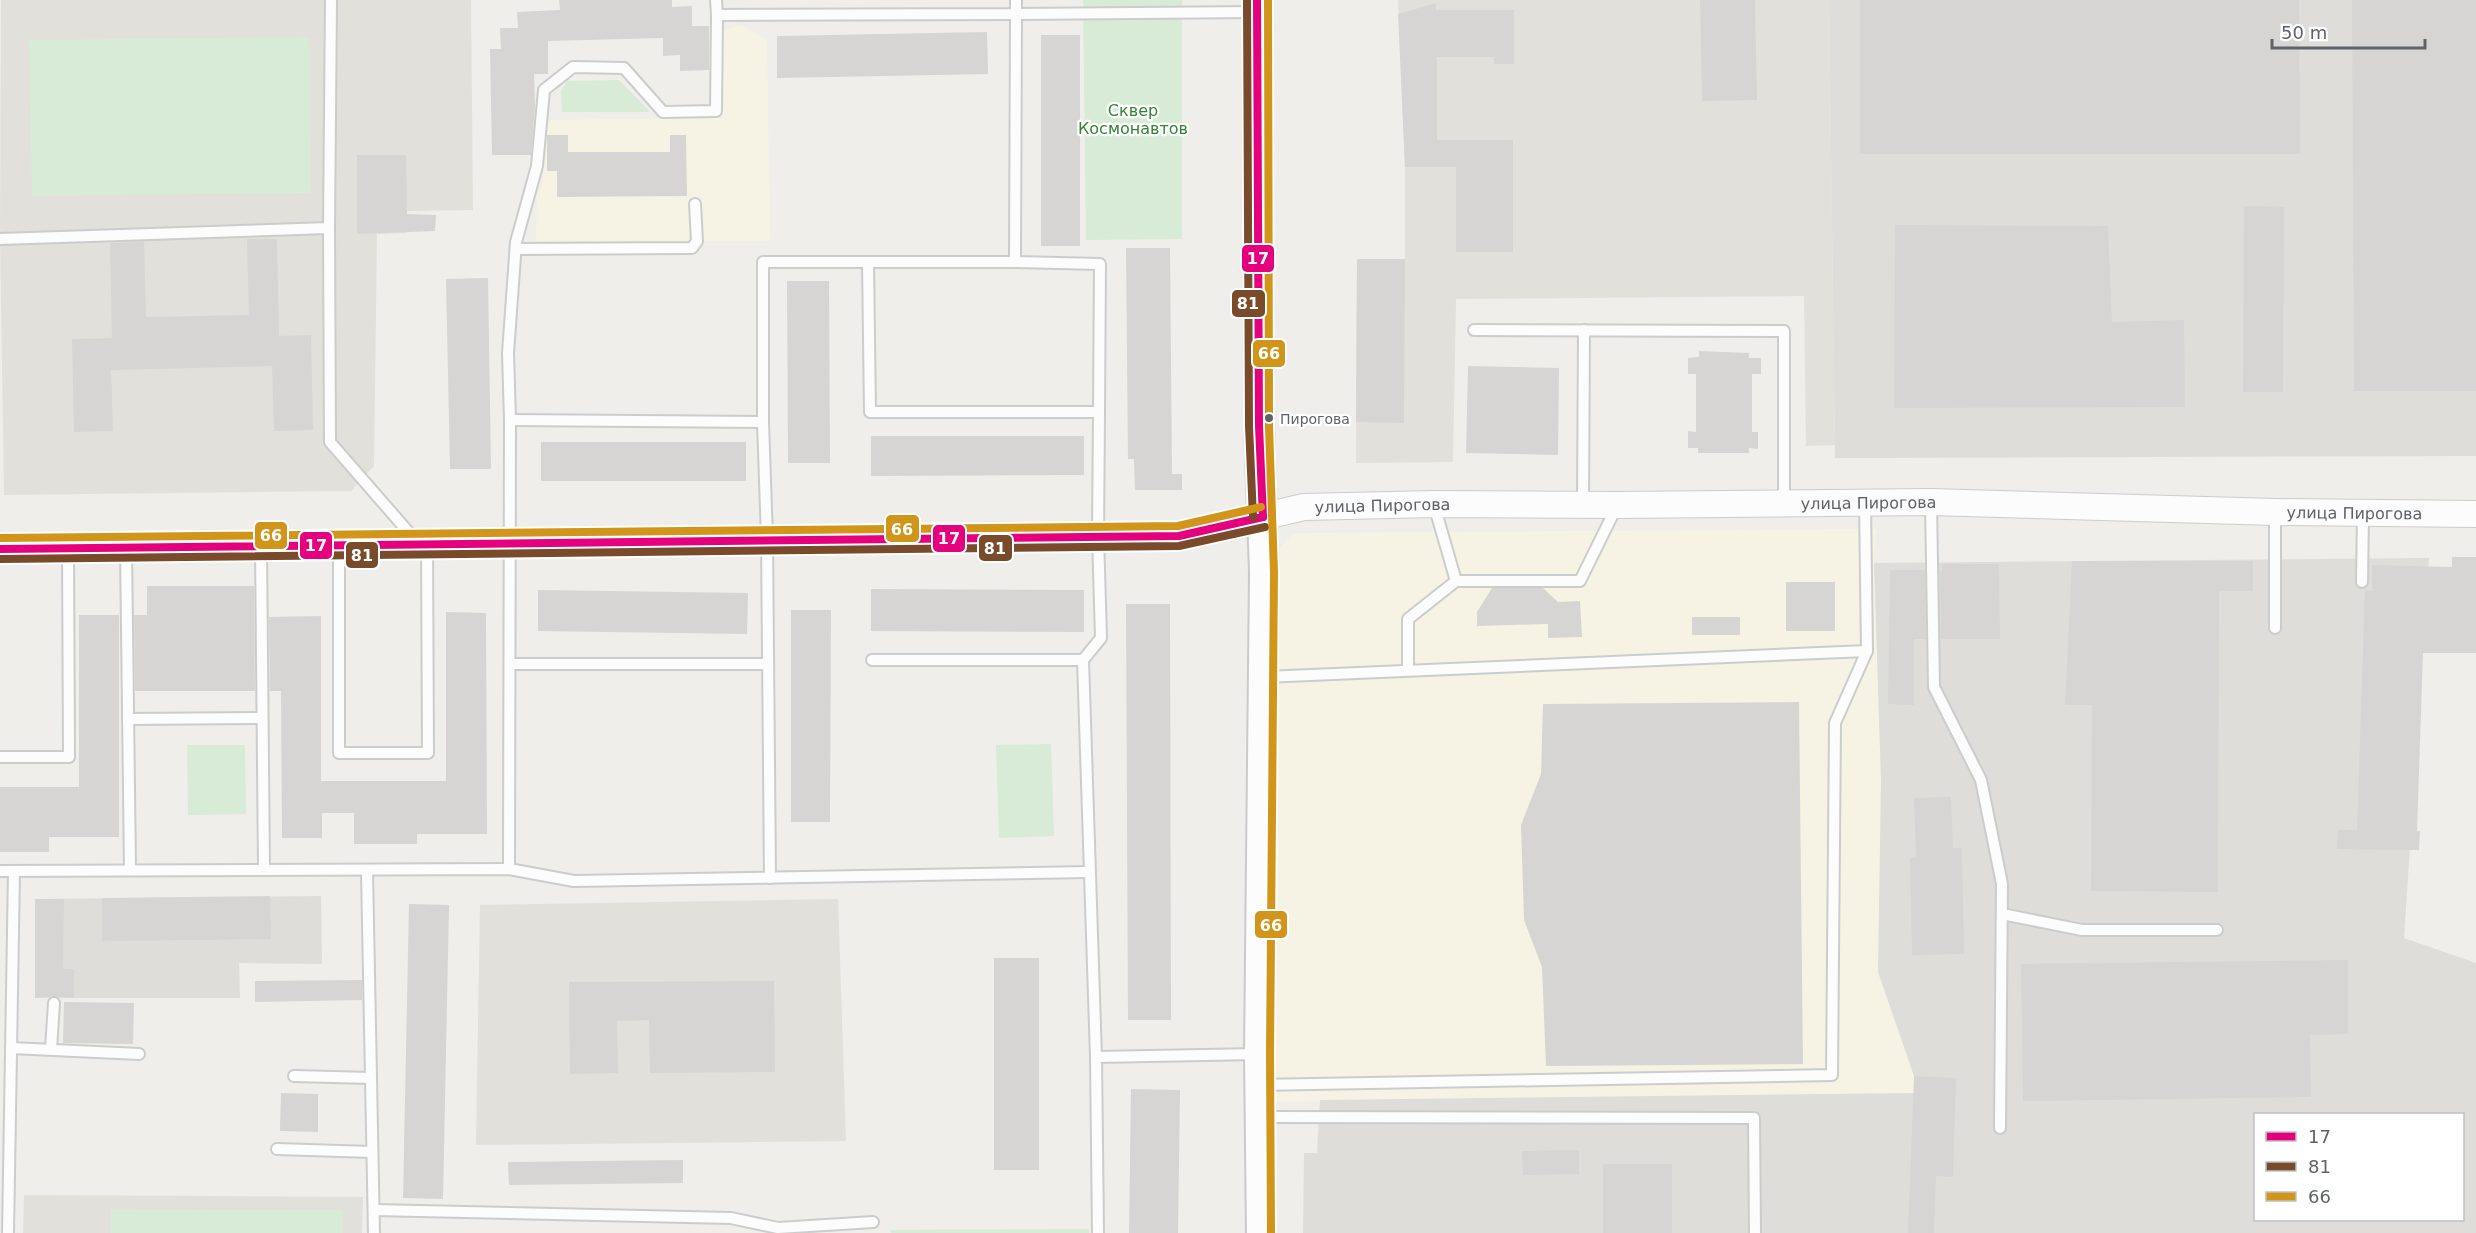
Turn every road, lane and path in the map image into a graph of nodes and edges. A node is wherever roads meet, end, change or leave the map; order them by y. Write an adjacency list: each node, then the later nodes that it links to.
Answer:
1 (331, 0): 8 (lane)
2 (716, 0): 6 (lane)
3 (1016, 0): 5 (lane)
4 (1257, 6): 5 (lane); 27 (main road)
5 (1016, 14): 6 (lane); 12 (lane)
6 (717, 15): 10 (lane)
7 (695, 204): 10 (lane)
8 (328, 228): 9 (lane); 31 (lane)
9 (0, 239)
10 (516, 249): 16 (lane)
11 (868, 262): 12 (lane); 15 (lane); 17 (lane)
12 (1015, 262): 15 (lane)
13 (1474, 330): 14 (lane)
14 (1584, 330): 20 (lane); 23 (lane)
15 (1099, 412): 28 (lane)
16 (510, 420): 17 (lane); 30 (lane)
17 (763, 422): 29 (lane)
18 (1865, 502): 19 (street, улица Пирогова); 20 (street, улица Пирогова); 40 (lane)
19 (1931, 502): 24 (street, улица Пирогова); 58 (lane)
20 (1784, 503): 22 (street, улица Пирогова)
21 (1434, 504): 23 (street, улица Пирогова); 27 (street, улица Пирогова); 37 (lane)
22 (1617, 505): 23 (street, улица Пирогова); 37 (lane)
23 (1583, 506)
24 (2275, 512): 25 (street, улица Пирогова); 39 (lane)
25 (2363, 513): 26 (street, улица Пирогова); 38 (lane)
26 (2476, 514)
27 (1263, 517): 28 (street, улица Пирогова); 46 (main road)
28 (1098, 536): 29 (street, улица Пирогова); 42 (lane)
29 (766, 539): 30 (street, улица Пирогова); 44 (lane)
30 (510, 543): 31 (street, улица Пирогова); 43 (lane)
31 (423, 544): 32 (street, улица Пирогова); 32 (lane)
32 (339, 545): 33 (street, улица Пирогова)
33 (261, 546): 35 (street, улица Пирогова); 47 (lane)
34 (68, 548): 35 (street, улица Пирогова); 36 (street, улица Пирогова); 49 (lane)
35 (126, 548): 48 (lane)
36 (0, 549)
37 (1456, 581): 45 (lane)
38 (2362, 582)
39 (2275, 628)
40 (1867, 651): 45 (lane); 68 (lane)
41 (872, 660): 42 (lane)
42 (1083, 660): 56 (lane)
43 (510, 664): 44 (lane); 51 (lane)
44 (767, 664): 57 (lane)
45 (1408, 670): 46 (lane)
46 (1262, 676): 64 (main road)
47 (262, 718): 48 (lane); 52 (lane)
48 (128, 719): 50 (lane)
49 (0, 757)
50 (130, 869): 52 (lane); 54 (lane)
51 (509, 869): 55 (lane); 57 (lane)
52 (264, 870): 55 (lane)
53 (0, 871): 54 (lane)
54 (14, 871): 61 (lane)
55 (367, 871): 67 (lane)
56 (1089, 872): 57 (lane); 65 (lane)
57 (770, 878)
58 (2002, 914): 59 (lane); 70 (lane)
59 (2217, 930)
60 (54, 1003): 62 (lane)
61 (10, 1047): 62 (lane); 73 (lane)
62 (51, 1049): 63 (lane)
63 (139, 1054)
64 (1259, 1054): 65 (lane); 68 (main road)
65 (1096, 1057): 78 (lane)
66 (294, 1076): 67 (lane)
67 (371, 1078): 72 (lane)
68 (1259, 1085): 69 (main road)
69 (1259, 1117): 79 (main road); 80 (lane)
70 (2000, 1128)
71 (277, 1149): 72 (lane)
72 (372, 1152): 74 (lane)
73 (4, 1168): 76 (lane)
74 (374, 1210): 75 (lane); 77 (lane)
75 (873, 1222)
76 (8, 1233)
77 (374, 1233)
78 (1098, 1233)
79 (1261, 1233)
80 (1755, 1233)

